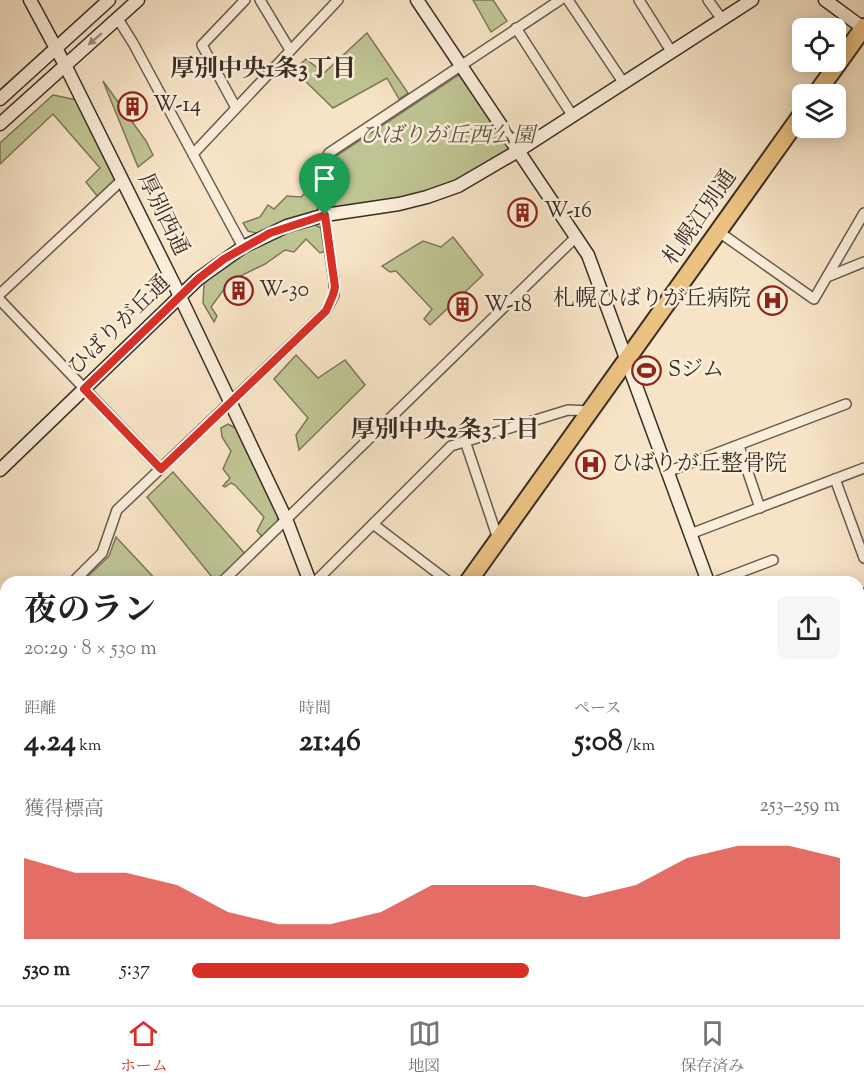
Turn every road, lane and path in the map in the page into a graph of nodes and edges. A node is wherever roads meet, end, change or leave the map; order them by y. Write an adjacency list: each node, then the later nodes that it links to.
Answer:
1 (30, 0): 18 (street, 厚別西通)
2 (108, 0): 18 (street)
3 (138, 0): 15 (street)
4 (245, 0): 26 (street)
5 (260, 0): 19 (street)
6 (338, 0): 19 (street)
7 (417, 0): 22 (street)
8 (560, 0): 17 (street)
9 (568, 0): 23 (street)
10 (639, 0): 20 (street)
11 (708, 0): 14 (street)
12 (752, 0): 14 (street, ひばりが丘通)
13 (825, 0): 16 (street)
14 (721, 18): 20 (street, ひばりが丘通)
15 (118, 19): 21 (street, one-way to 21); 31 (street)
16 (864, 27): 24 (highway)
17 (516, 28): 22 (street); 27 (street)
18 (56, 48): 21 (street, 厚別西通); 25 (street)
19 (290, 50): 26 (street)
20 (671, 51): 23 (street, ひばりが丘通)
21 (65, 65): 28 (street); 32 (street, 厚別西通)
22 (461, 65): 30 (street); 34 (street)
23 (623, 82): 27 (street, ひばりが丘通)
24 (823, 84)
25 (0, 99)
26 (236, 108): 31 (street)
27 (572, 115): 30 (street, ひばりが丘通)
28 (0, 124)
29 (792, 128): 35 (highway, 札幌江別通)
30 (518, 151): 34 (street, ひばりが丘通); 36 (street)
31 (193, 154): 37 (street)
32 (122, 180): 40 (street); 41 (street, 厚別西通)
33 (864, 213): 39 (street)
34 (325, 215): 37 (street, ひばりが丘通); 45 (street)
35 (719, 232): 39 (street); 43 (highway, 札幌江別通)
36 (576, 237): 43 (street); 56 (street)
37 (243, 247): 41 (street, ひばりが丘通)
38 (864, 262): 39 (street)
39 (827, 277)
40 (0, 294)
41 (180, 297): 44 (street, ひばりが丘通); 45 (street, 厚別西通)
42 (0, 300): 44 (street)
43 (627, 362): 47 (highway, 札幌江別通); 53 (street)
44 (84, 389): 51 (street); 52 (street, ひばりが丘通)
45 (230, 402): 51 (street); 56 (street, 厚別西通)
46 (846, 405): 49 (street)
47 (592, 411): 48 (street); 59 (highway, 札幌江別通)
48 (465, 441): 57 (street); 59 (street)
49 (739, 446): 53 (street); 55 (street)
50 (864, 468): 54 (street)
51 (161, 469): 62 (street)
52 (0, 470)
53 (667, 472): 58 (street)
54 (835, 479): 55 (street); 60 (street)
55 (760, 507): 58 (street)
56 (286, 519): 63 (street); 64 (street, 厚別西通)
57 (373, 524): 65 (street); 66 (street)
58 (690, 534): 68 (street)
59 (498, 539): 67 (highway, 札幌江別通)
60 (864, 558)
61 (773, 560): 69 (street)
62 (79, 576)
63 (228, 576)
64 (310, 576)
65 (319, 576)
66 (440, 576)
67 (475, 576)
68 (706, 576)
69 (731, 576)

